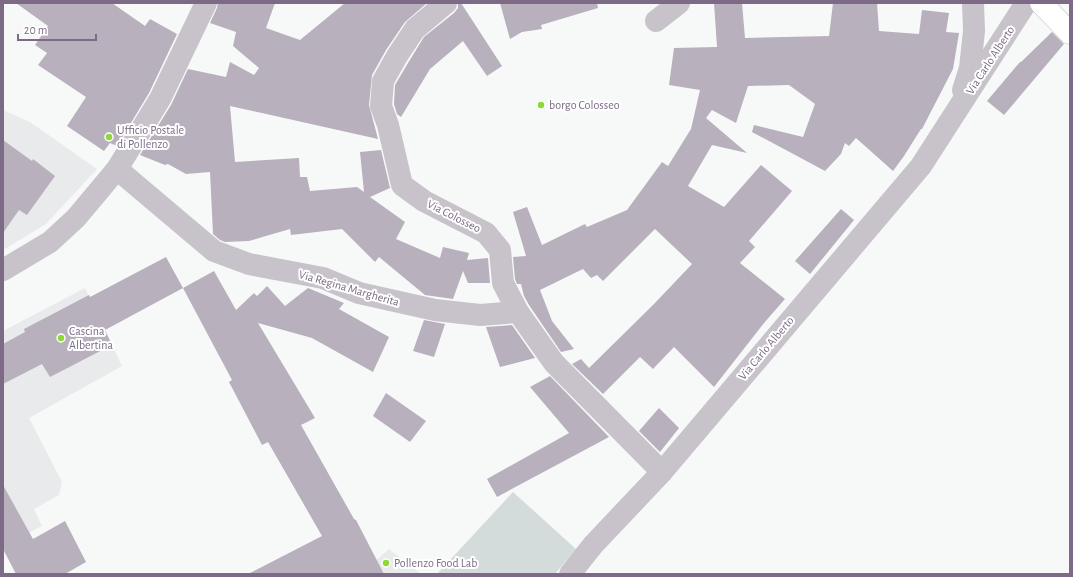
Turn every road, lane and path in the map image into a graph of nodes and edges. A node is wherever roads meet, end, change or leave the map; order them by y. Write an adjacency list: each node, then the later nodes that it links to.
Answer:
1 (206, 3): 10 (street)
2 (446, 3): 12 (street, Via Colosseo)
3 (679, 3): 7 (street)
4 (972, 3): 9 (street, Via Carlo Alberto)
5 (1026, 3): 9 (street, Via Carlo Alberto)
6 (1041, 3): 8 (main road)
7 (656, 21)
8 (1070, 33)
9 (954, 116): 13 (street, Via Carlo Alberto)
10 (116, 169): 11 (street); 12 (street, Via Regina Margherita)
11 (3, 270)
12 (518, 312): 13 (street, Via Colosseo)
13 (662, 472): 14 (street, Via Carlo Alberto)
14 (570, 574)

